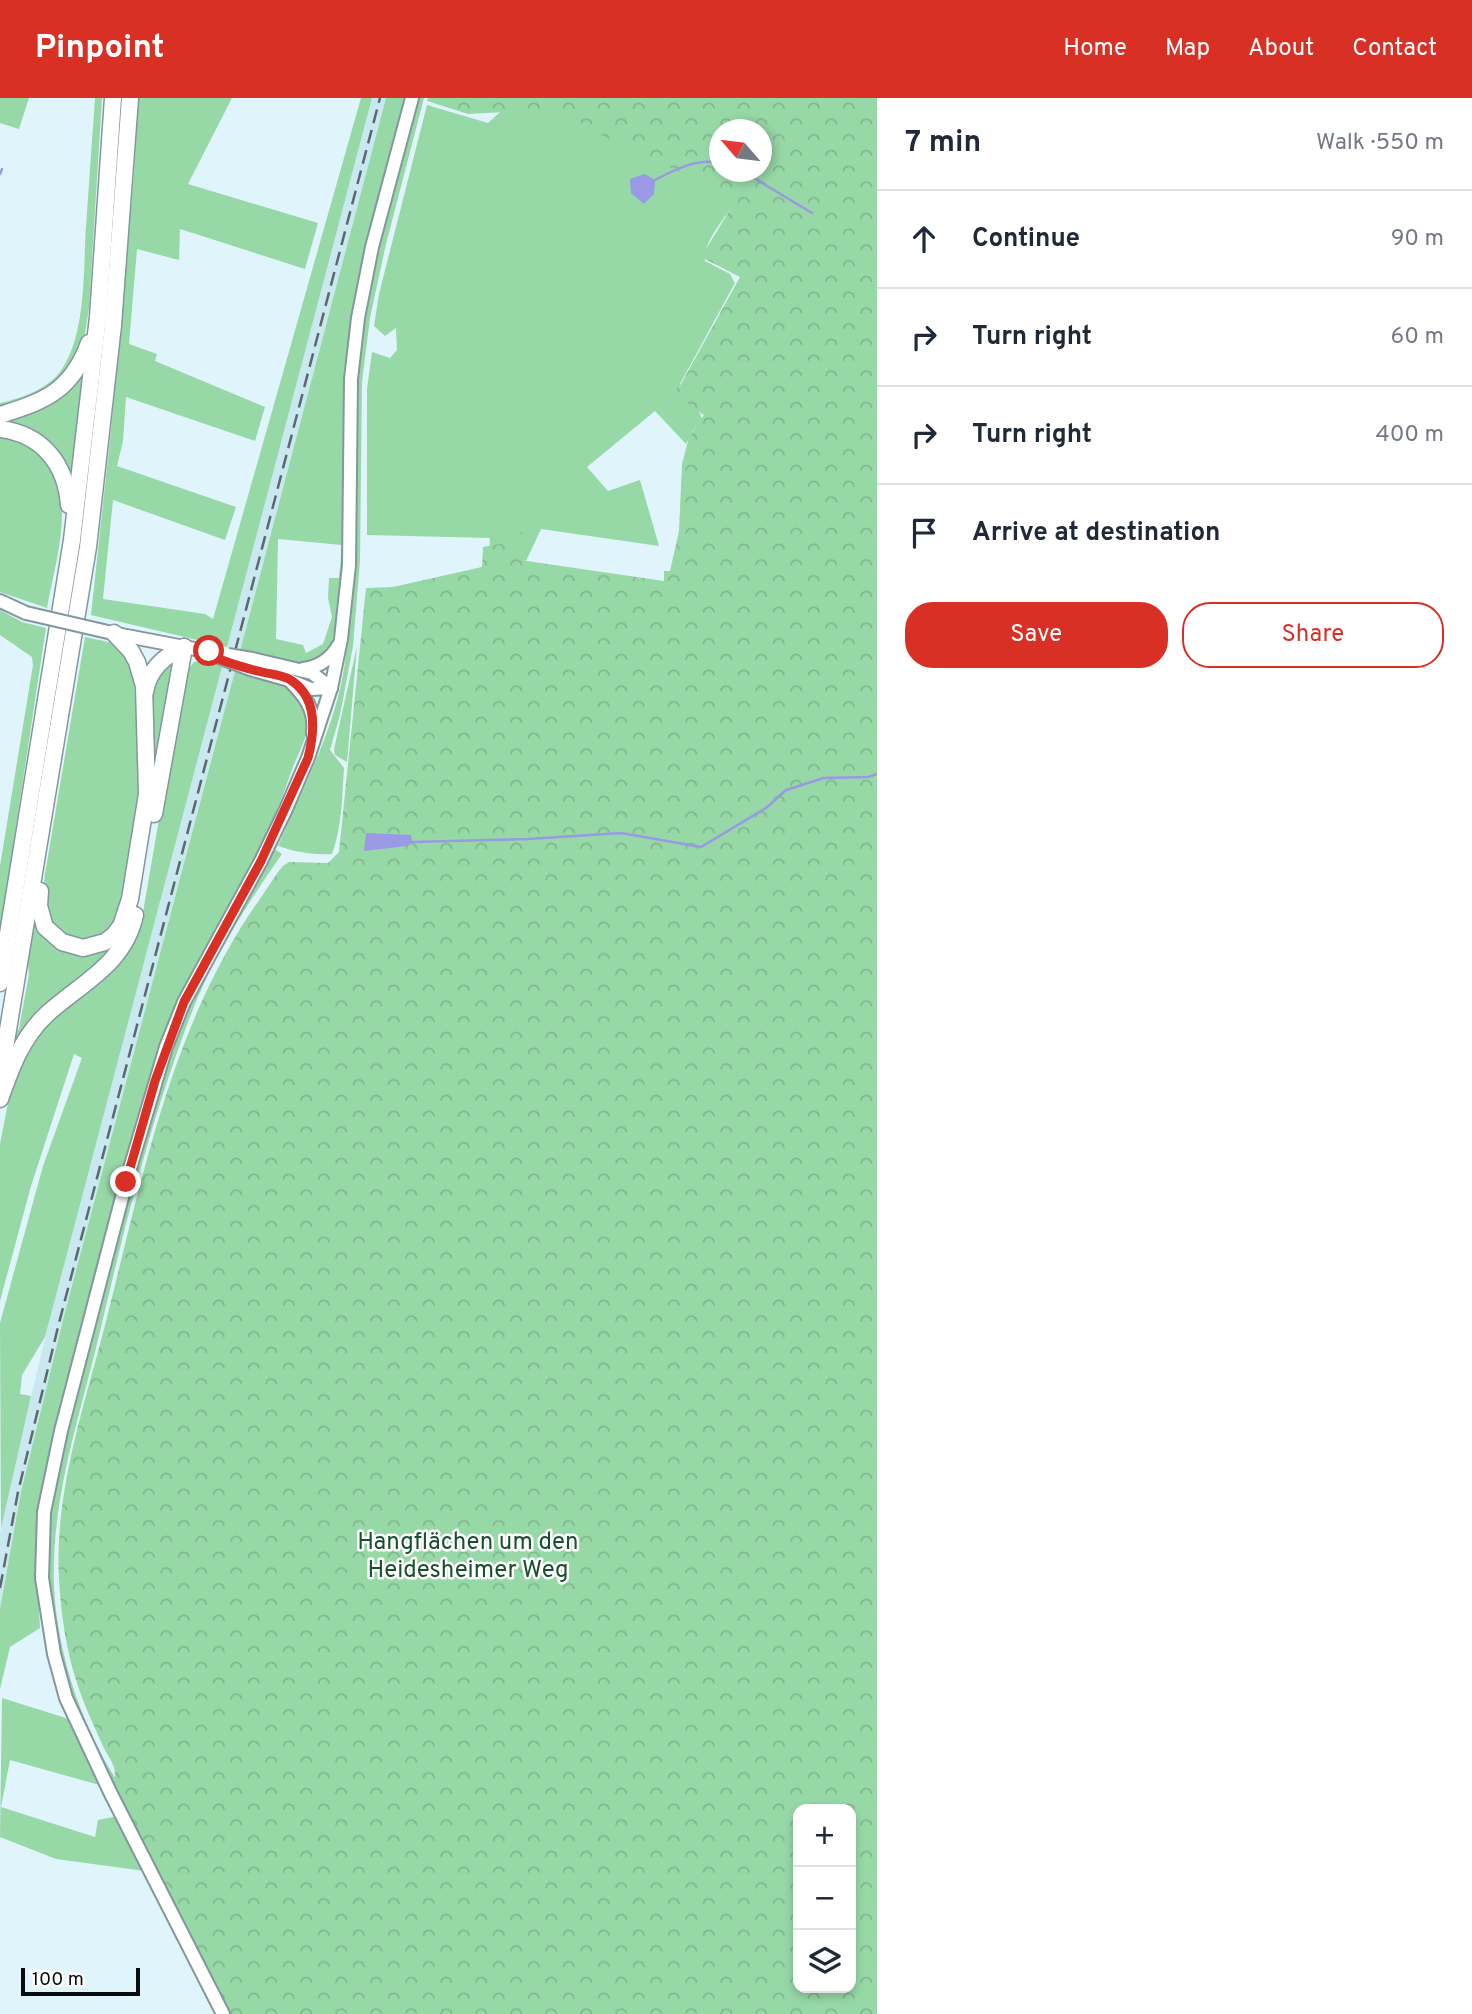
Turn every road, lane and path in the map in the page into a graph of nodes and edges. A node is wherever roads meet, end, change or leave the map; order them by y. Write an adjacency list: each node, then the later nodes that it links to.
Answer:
1 (113, 98): 4 (highway)
2 (130, 98): 16 (highway)
3 (412, 98): 10 (main road)
4 (98, 317): 5 (highway); 7 (highway)
5 (0, 415)
6 (0, 429): 7 (highway)
7 (72, 540): 17 (highway)
8 (0, 601): 9 (main road, bridge)
9 (111, 632): 11 (main road); 14 (highway)
10 (341, 639): 12 (main road); 13 (main road)
11 (192, 649): 12 (main road, bridge); 14 (highway); 19 (highway)
12 (291, 675): 13 (main road); 15 (main road)
13 (331, 688): 15 (main road)
14 (144, 698): 16 (highway)
15 (308, 758): 20 (main road)
16 (45, 815): 18 (highway)
17 (0, 983)
18 (0, 1078)
19 (0, 1099)
20 (223, 2014)

